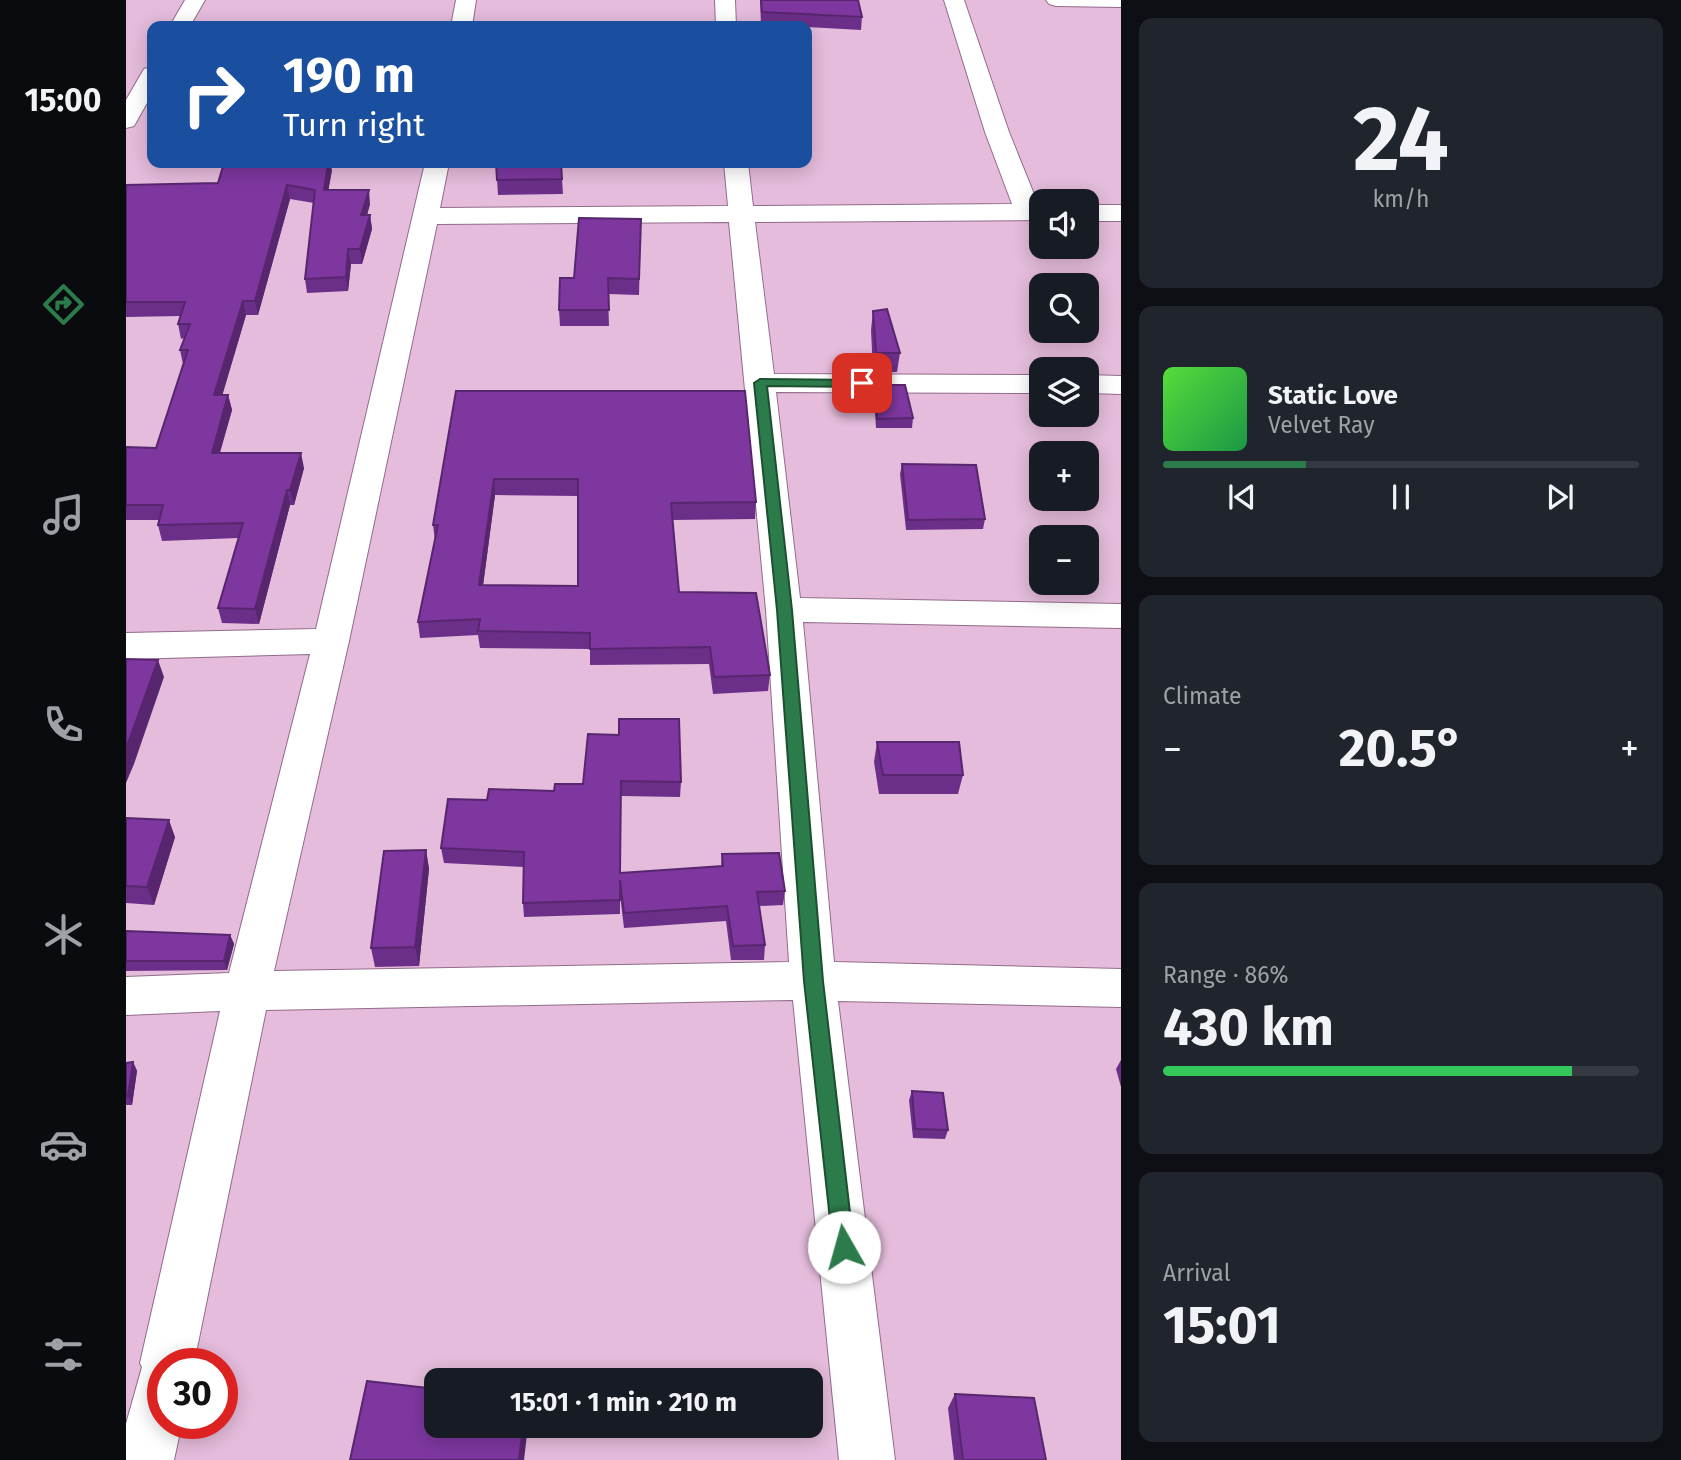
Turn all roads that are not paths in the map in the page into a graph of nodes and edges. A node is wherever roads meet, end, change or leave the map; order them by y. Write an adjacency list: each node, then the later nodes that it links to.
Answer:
1 (195, 0): 7 (street)
2 (466, 0): 8 (street)
3 (725, 0): 9 (street)
4 (954, 0): 14 (street)
5 (1056, 0): 6 (street)
6 (1121, 1)
7 (183, 21)
8 (463, 21)
9 (726, 21)
10 (145, 79): 11 (street)
11 (126, 121)
12 (436, 168): 19 (street)
13 (736, 168): 16 (street)
14 (1029, 199)
15 (1029, 212): 16 (street)
16 (740, 213): 19 (street); 20 (street)
17 (1099, 213): 18 (street)
18 (1121, 213)
19 (426, 216): 26 (street)
20 (760, 383): 21 (street); 24 (street)
21 (1029, 384)
22 (1099, 384): 23 (street)
23 (1121, 385)
24 (784, 610): 25 (street); 28 (street)
25 (1121, 616)
26 (331, 641): 27 (street); 30 (street)
27 (126, 646)
28 (813, 981): 29 (street); 30 (street); 35 (street)
29 (1121, 988)
30 (247, 991): 31 (street); 32 (street)
31 (126, 996)
32 (170, 1348)
33 (151, 1439): 34 (street)
34 (146, 1460)
35 (867, 1460)

